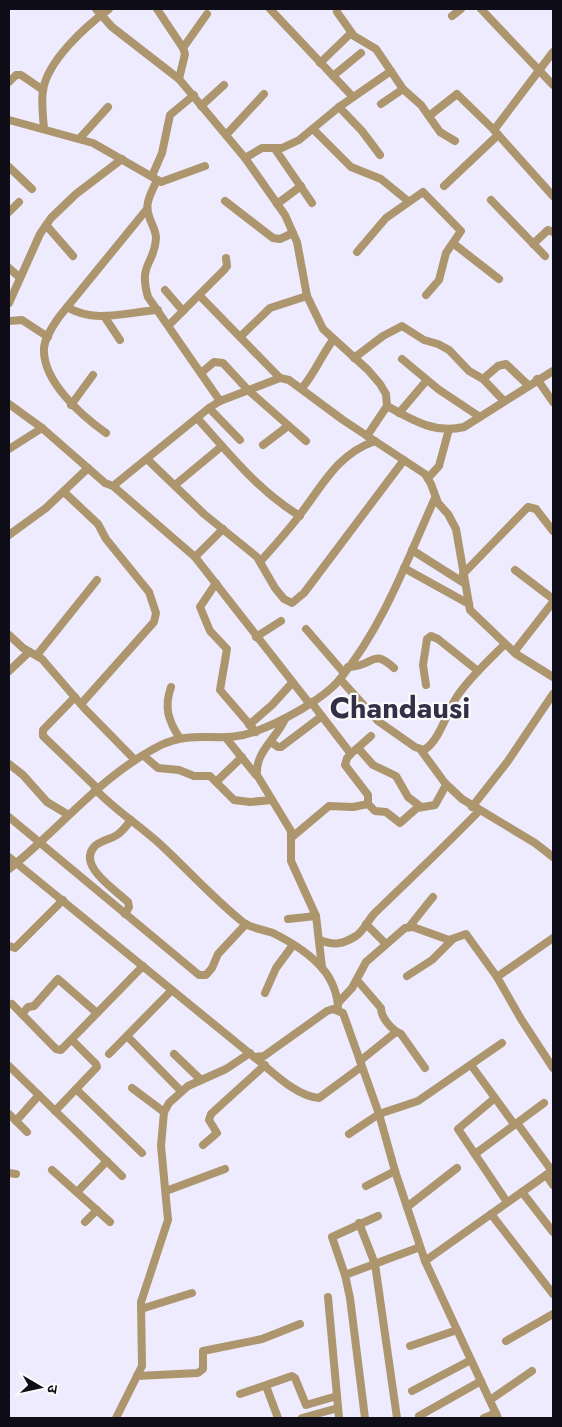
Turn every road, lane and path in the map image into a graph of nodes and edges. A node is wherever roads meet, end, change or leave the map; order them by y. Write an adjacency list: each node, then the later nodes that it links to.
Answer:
1 (109, 9): 6 (street)
2 (157, 9): 11 (street)
3 (270, 9): 14 (street)
4 (461, 9): 9 (street)
5 (481, 9): 16 (street)
6 (99, 12): 18 (street); 23 (street)
7 (336, 12): 10 (street)
8 (207, 14): 11 (street)
9 (452, 16)
10 (350, 33): 14 (street); 15 (street)
11 (183, 48): 18 (street)
12 (553, 52): 16 (street)
13 (361, 53): 17 (street)
14 (320, 62): 17 (street)
15 (390, 71): 22 (street); 26 (street)
16 (538, 71): 21 (street); 33 (street)
17 (333, 76): 26 (street)
18 (179, 79): 25 (street)
19 (9, 82): 23 (street)
20 (224, 85): 28 (street)
21 (553, 85)
22 (403, 89): 27 (street); 31 (street)
23 (43, 90): 34 (street)
24 (264, 94): 36 (street)
25 (194, 95): 28 (street); 45 (street)
26 (353, 97): 30 (street)
27 (381, 104)
28 (202, 106): 36 (street)
29 (108, 107): 37 (street)
30 (339, 107): 35 (street); 40 (street)
31 (429, 116): 33 (street); 38 (street)
32 (9, 120): 34 (street)
33 (498, 127): 47 (street); 49 (street)
34 (44, 129): 37 (street)
35 (314, 130): 39 (street); 52 (street)
36 (226, 135): 41 (street)
37 (80, 138): 42 (street)
38 (455, 141)
39 (275, 149): 41 (street); 46 (street)
40 (380, 155)
41 (245, 158): 55 (street)
42 (122, 159): 45 (street); 58 (street)
43 (206, 166): 45 (street)
44 (9, 167): 48 (street)
45 (155, 178): 56 (street)
46 (301, 186): 54 (street); 55 (street)
47 (444, 186)
48 (32, 189)
49 (553, 196)
50 (491, 200): 62 (street)
51 (225, 201): 60 (street)
52 (408, 201): 61 (street); 63 (street)
53 (19, 202): 57 (street)
54 (312, 203)
55 (277, 204): 60 (street)
56 (147, 209): 75 (street); 76 (street)
57 (9, 212)
58 (46, 225): 64 (street); 68 (street)
59 (553, 232): 62 (street)
60 (293, 233): 73 (street)
61 (454, 244): 69 (street); 72 (street)
62 (533, 244): 65 (street)
63 (357, 252)
64 (73, 256)
65 (545, 256)
66 (226, 258): 71 (street)
67 (9, 268): 68 (street)
68 (19, 277): 74 (street)
69 (499, 279)
70 (165, 290): 77 (street)
71 (199, 295): 77 (street); 82 (street)
72 (426, 295)
73 (307, 296): 82 (street); 84 (street)
74 (9, 299)
75 (67, 307): 78 (street); 81 (street)
76 (158, 310): 78 (street); 80 (street)
77 (183, 311): 80 (street)
78 (104, 316): 83 (street)
79 (9, 322): 81 (street)
80 (169, 325): 88 (street)
81 (48, 337): 101 (street)
82 (240, 337): 90 (street)
83 (120, 340)
84 (333, 340): 85 (street); 95 (street)
85 (354, 358): 91 (street); 102 (street)
86 (402, 359): 93 (street)
87 (553, 371): 92 (street)
88 (201, 373): 96 (street); 97 (street)
89 (93, 375): 101 (street)
90 (280, 378): 95 (street); 96 (street)
91 (483, 379): 94 (street); 98 (street)
92 (537, 379): 94 (street); 99 (street)
93 (427, 380): 104 (street); 105 (street)
94 (528, 385): 98 (street)
95 (302, 388): 111 (street)
96 (248, 390): 97 (street); 107 (street)
97 (220, 401): 103 (street)
98 (504, 401): 105 (street)
99 (553, 402)
100 (9, 404): 108 (street)
101 (71, 405): 110 (street)
102 (387, 406): 104 (street); 111 (street)
103 (209, 408): 106 (street); 112 (street)
104 (399, 413): 109 (street)
105 (480, 417): 109 (street)
106 (197, 418): 116 (street); 118 (street)
107 (288, 426): 113 (street); 115 (street)
108 (42, 428): 117 (street); 120 (street)
109 (449, 429): 121 (street)
110 (106, 433)
111 (367, 436): 114 (street)
112 (240, 440)
113 (306, 441)
114 (374, 441): 119 (street); 126 (street)
115 (262, 445)
116 (222, 446): 122 (street); 126 (street)
117 (9, 449)
118 (147, 459): 122 (street); 123 (street)
119 (404, 460): 121 (street); 132 (street)
120 (88, 468): 123 (street); 124 (street)
121 (428, 478): 125 (street)
122 (174, 485): 127 (street)
123 (113, 486): 131 (street)
124 (64, 492): 129 (street); 159 (street)
125 (435, 498): 130 (street); 135 (street)
126 (300, 516): 132 (street)
127 (223, 529): 131 (street); 132 (street)
128 (553, 531): 135 (street)
129 (9, 535)
130 (412, 550): 133 (street); 135 (street)
131 (195, 557): 137 (street)
132 (260, 562)
133 (404, 568): 139 (street); 151 (street)
134 (515, 570): 138 (street)
135 (464, 578): 139 (street)
136 (97, 580): 147 (street)
137 (216, 583): 143 (street); 162 (street)
138 (553, 600): 146 (street)
139 (469, 604): 144 (street)
140 (281, 621): 143 (street)
141 (306, 628): 151 (street)
142 (9, 635): 145 (street)
143 (256, 637): 153 (street)
144 (504, 644): 146 (street); 150 (street)
145 (29, 652): 147 (street); 149 (street)
146 (514, 652): 152 (street)
147 (38, 655): 157 (street)
148 (394, 668): 151 (street)
149 (9, 671)
150 (478, 671): 154 (street); 168 (street)
151 (344, 673): 158 (street); 168 (street)
152 (553, 677)
153 (292, 683): 158 (street); 162 (street)
154 (426, 685)
155 (171, 687): 165 (street)
156 (553, 694): 181 (street)
157 (75, 697): 159 (street); 177 (street)
158 (310, 702): 160 (street); 161 (street)
159 (81, 704): 172 (street)
160 (322, 716): 167 (street); 169 (street)
161 (285, 719): 163 (street); 167 (street)
162 (249, 724): 163 (street)
163 (256, 732): 166 (street)
164 (372, 736): 169 (street)
165 (179, 737): 166 (street); 170 (street)
166 (226, 738): 171 (street)
167 (271, 742): 174 (street)
168 (420, 750): 176 (street)
169 (354, 751): 179 (street); 180 (street)
170 (144, 756): 172 (street); 175 (street)
171 (242, 757): 174 (street); 175 (street)
172 (135, 760): 177 (street)
173 (9, 764): 182 (street)
174 (257, 775): 178 (street)
175 (217, 780): 178 (street)
176 (446, 785): 180 (street); 181 (street)
177 (96, 788): 182 (street); 184 (street)
178 (272, 800): 185 (street)
179 (368, 804): 180 (street); 185 (street)
180 (421, 807)
181 (475, 809): 188 (street); 198 (street)
182 (67, 814): 186 (street)
183 (9, 818): 186 (street)
184 (131, 820): 194 (street); 197 (street)
185 (291, 838): 195 (street)
186 (37, 843): 190 (street); 194 (street)
187 (553, 845): 188 (street)
188 (550, 855)
189 (9, 857): 190 (street)
190 (17, 863): 191 (street); 193 (street)
191 (9, 869)
192 (433, 898): 199 (street)
193 (63, 900): 205 (street); 206 (street)
194 (125, 914): 197 (street)
195 (316, 916): 196 (street); 201 (street)
196 (288, 919)
197 (246, 924): 204 (street)
198 (366, 924): 201 (street); 203 (street)
199 (409, 927): 202 (street); 203 (street)
200 (553, 938): 209 (street)
201 (320, 940): 207 (street)
202 (453, 940): 208 (street); 209 (street)
203 (386, 944): 210 (street)
204 (293, 945): 207 (street); 212 (street)
205 (9, 946)
206 (143, 966): 211 (street); 215 (street)
207 (322, 968): 214 (street)
208 (407, 976)
209 (498, 977): 229 (street)
210 (357, 980): 214 (street); 217 (street)
211 (172, 990): 218 (street); 223 (street)
212 (265, 993)
213 (12, 1004): 216 (street)
214 (338, 1006): 223 (street); 224 (street)
215 (97, 1013): 216 (street); 219 (street)
216 (22, 1014): 219 (street)
217 (396, 1032): 224 (street); 228 (street)
218 (126, 1036): 221 (street); 233 (street)
219 (72, 1040): 232 (street)
220 (502, 1043): 226 (street)
221 (110, 1054)
222 (174, 1054): 230 (street)
223 (252, 1055): 225 (street); 230 (street)
224 (361, 1064): 225 (street); 240 (street)
225 (265, 1065): 245 (street)
226 (471, 1065): 235 (street); 240 (street)
227 (9, 1066): 234 (street)
228 (425, 1068)
229 (553, 1068)
230 (200, 1079): 233 (street)
231 (132, 1088): 238 (street)
232 (76, 1089): 237 (street); 246 (street)
233 (181, 1091): 238 (street)
234 (39, 1095): 237 (street); 241 (street)
235 (495, 1098): 242 (street); 247 (street)
236 (544, 1102): 242 (street)
237 (55, 1111): 248 (street)
238 (164, 1112): 257 (street)
239 (9, 1114): 241 (street)
240 (380, 1114): 244 (street); 252 (street)
241 (16, 1121): 243 (street)
242 (516, 1124): 247 (street); 253 (street)
243 (28, 1132)
244 (349, 1134)
245 (203, 1145)
246 (142, 1153)
247 (475, 1154): 260 (street)
248 (106, 1161): 254 (street); 258 (street)
249 (458, 1168): 261 (street)
250 (225, 1169): 257 (street)
251 (52, 1170): 258 (street)
252 (395, 1171): 256 (street); 261 (street)
253 (550, 1172): 255 (street); 259 (street)
254 (122, 1176)
255 (553, 1185)
256 (366, 1186)
257 (166, 1191): 276 (street)
258 (77, 1192): 262 (street)
259 (522, 1192): 260 (street); 268 (street)
260 (507, 1202): 263 (street)
261 (407, 1207): 269 (street)
262 (97, 1210): 265 (street); 266 (street)
263 (491, 1214): 270 (street); 274 (street)
264 (378, 1216): 267 (street)
265 (85, 1222)
266 (110, 1222)
267 (359, 1223): 271 (street); 272 (street)
268 (553, 1232)
269 (420, 1248): 270 (street); 271 (street)
270 (425, 1261): 279 (street)
271 (375, 1264): 272 (street); 299 (street)
272 (345, 1275): 298 (street)
273 (192, 1293): 276 (street)
274 (553, 1294)
275 (328, 1297): 289 (street)
276 (140, 1309): 284 (street)
277 (553, 1314): 280 (street)
278 (300, 1324): 284 (street)
279 (457, 1330): 281 (street); 282 (street)
280 (506, 1341)
281 (410, 1346)
282 (471, 1360): 285 (street); 287 (street)
283 (532, 1371): 290 (street)
284 (137, 1376): 294 (street)
285 (481, 1381): 290 (street); 293 (street)
286 (266, 1386): 288 (street); 289 (street); 295 (street)
287 (412, 1391)
288 (240, 1394)
289 (337, 1396): 291 (street)
290 (490, 1400): 292 (street)
291 (338, 1408): 296 (street); 297 (street)
292 (497, 1415): 300 (street)
293 (419, 1416)
294 (116, 1418)
295 (278, 1418)
296 (302, 1418)
297 (339, 1418)
298 (364, 1418)
299 (397, 1418)
300 (484, 1418)

